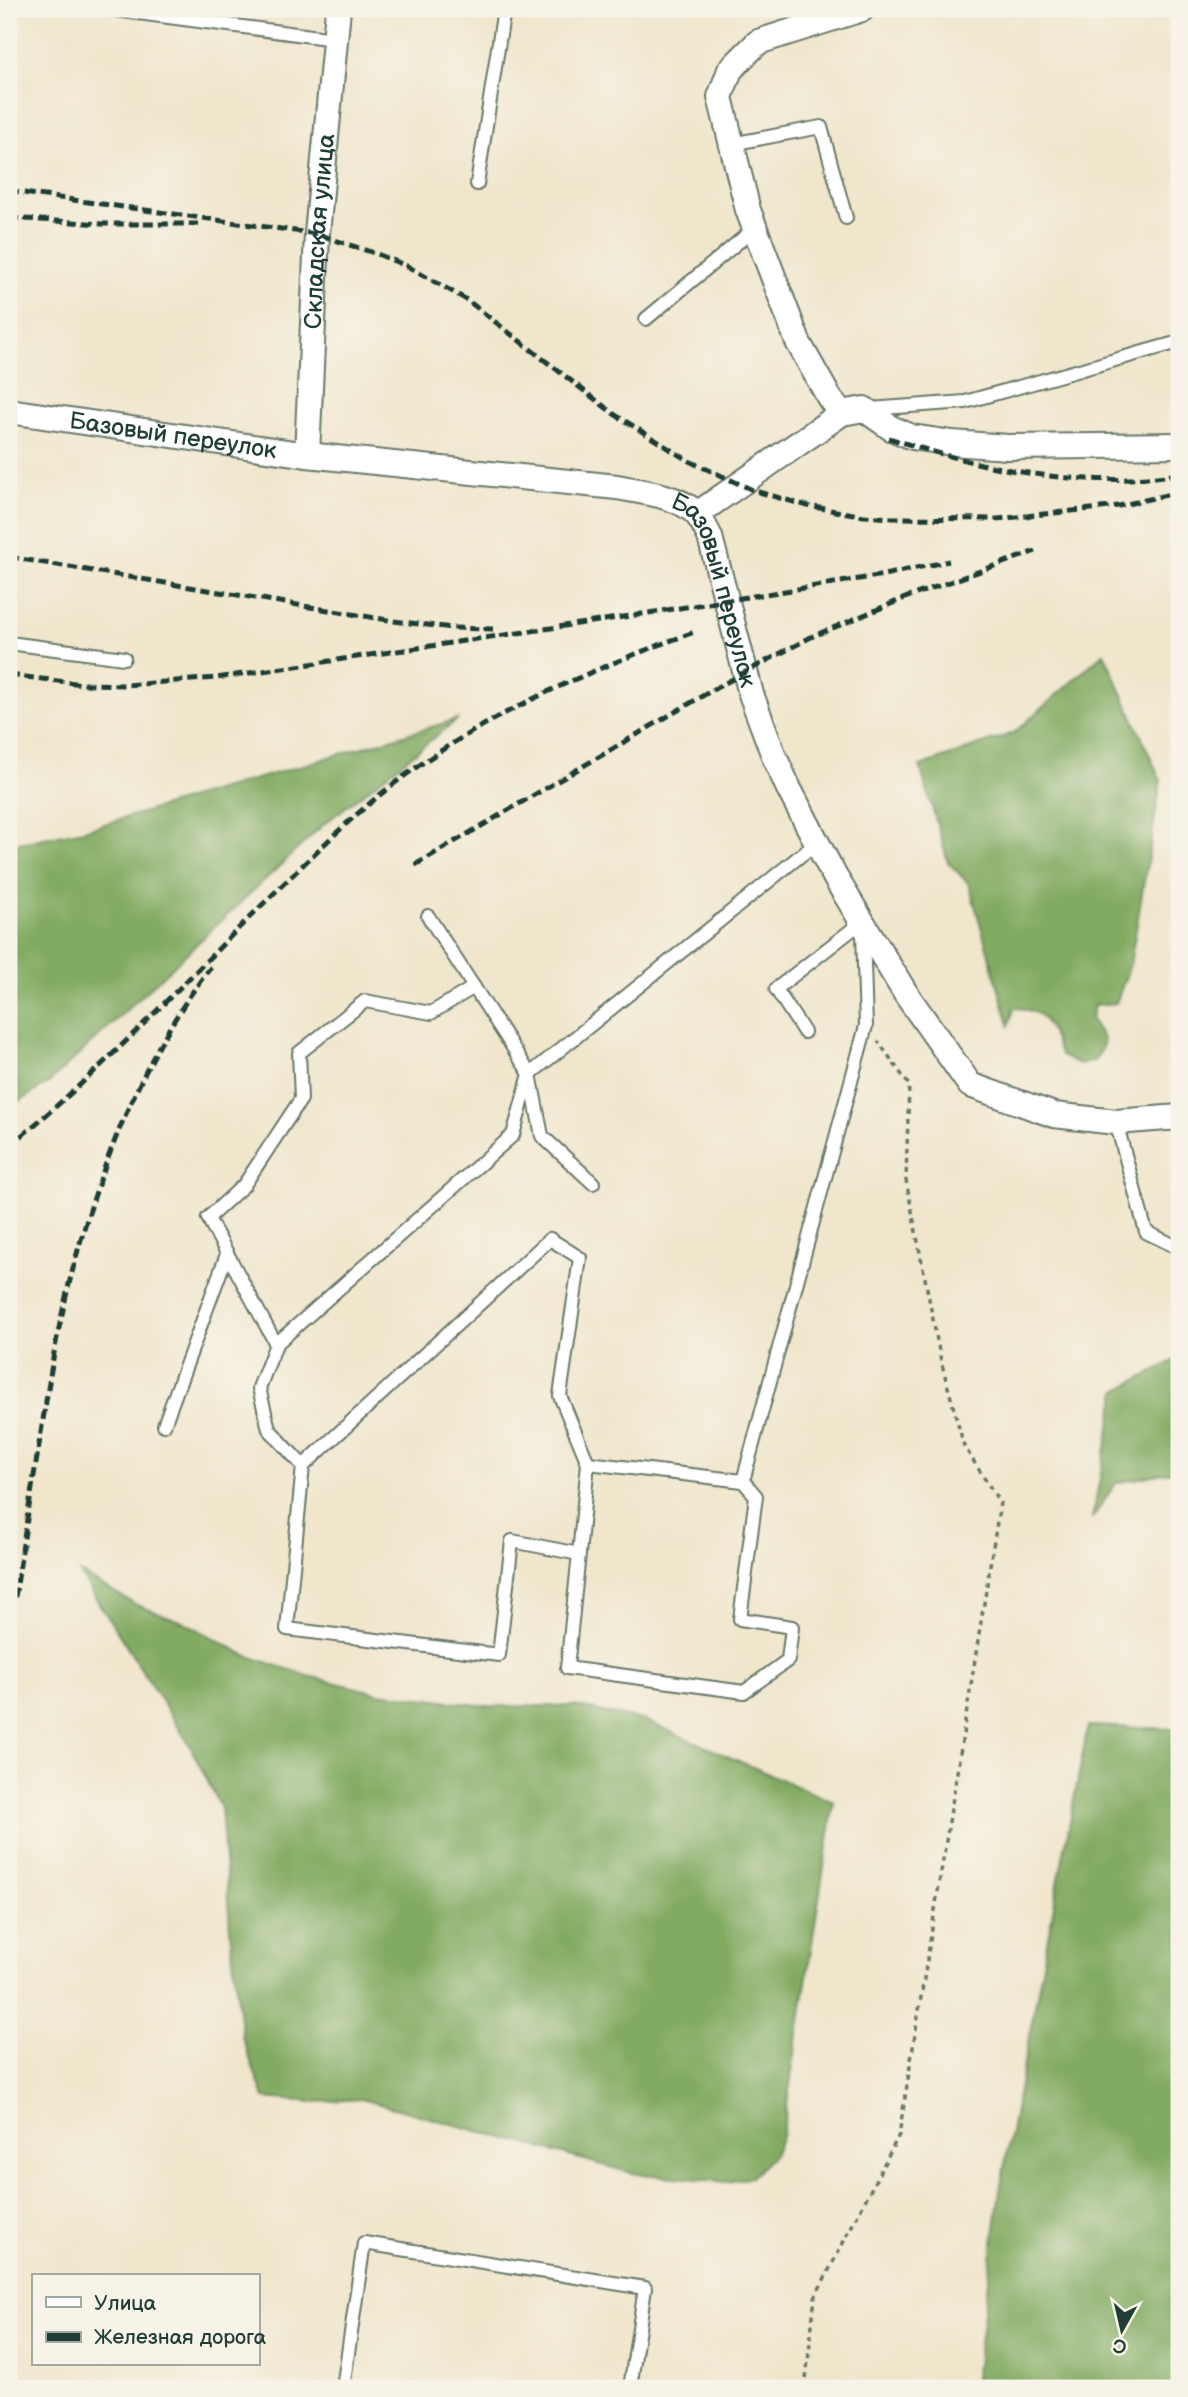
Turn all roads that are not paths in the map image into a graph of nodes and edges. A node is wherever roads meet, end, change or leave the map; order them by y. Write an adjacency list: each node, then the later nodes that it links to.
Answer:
1 (108, 9): 5 (lane)
2 (338, 9): 5 (street, Складская улица)
3 (504, 9): 7 (lane)
4 (862, 9): 6 (street)
5 (334, 39): 15 (street, Складская улица)
6 (731, 144): 8 (lane); 9 (street)
7 (477, 184)
8 (846, 218)
9 (755, 228): 10 (lane); 13 (street)
10 (646, 319)
11 (1179, 342): 13 (lane)
12 (9, 411): 15 (street, Базовый переулок)
13 (853, 411): 14 (street); 16 (street)
14 (1179, 445)
15 (307, 455): 16 (street, Базовый переулок)
16 (697, 514): 19 (street, Базовый переулок)
17 (9, 643): 18 (lane)
18 (124, 659)
19 (816, 843): 21 (street, Базовый переулок); 24 (lane)
20 (428, 916): 22 (lane)
21 (863, 921): 23 (lane); 26 (street, Базовый переулок); 34 (lane)
22 (474, 987): 24 (lane); 29 (lane)
23 (804, 1032)
24 (530, 1074): 27 (lane); 30 (lane)
25 (1179, 1117): 26 (street, Базовый переулок)
26 (1116, 1122): 28 (lane)
27 (593, 1183)
28 (1179, 1248)
29 (227, 1254): 30 (lane); 31 (lane)
30 (276, 1344): 33 (lane)
31 (164, 1424)
32 (588, 1463): 33 (lane); 34 (lane); 35 (lane)
33 (303, 1466): 35 (lane)
34 (743, 1481): 35 (lane)
35 (579, 1554)
36 (343, 2388): 37 (lane)
37 (630, 2388)

